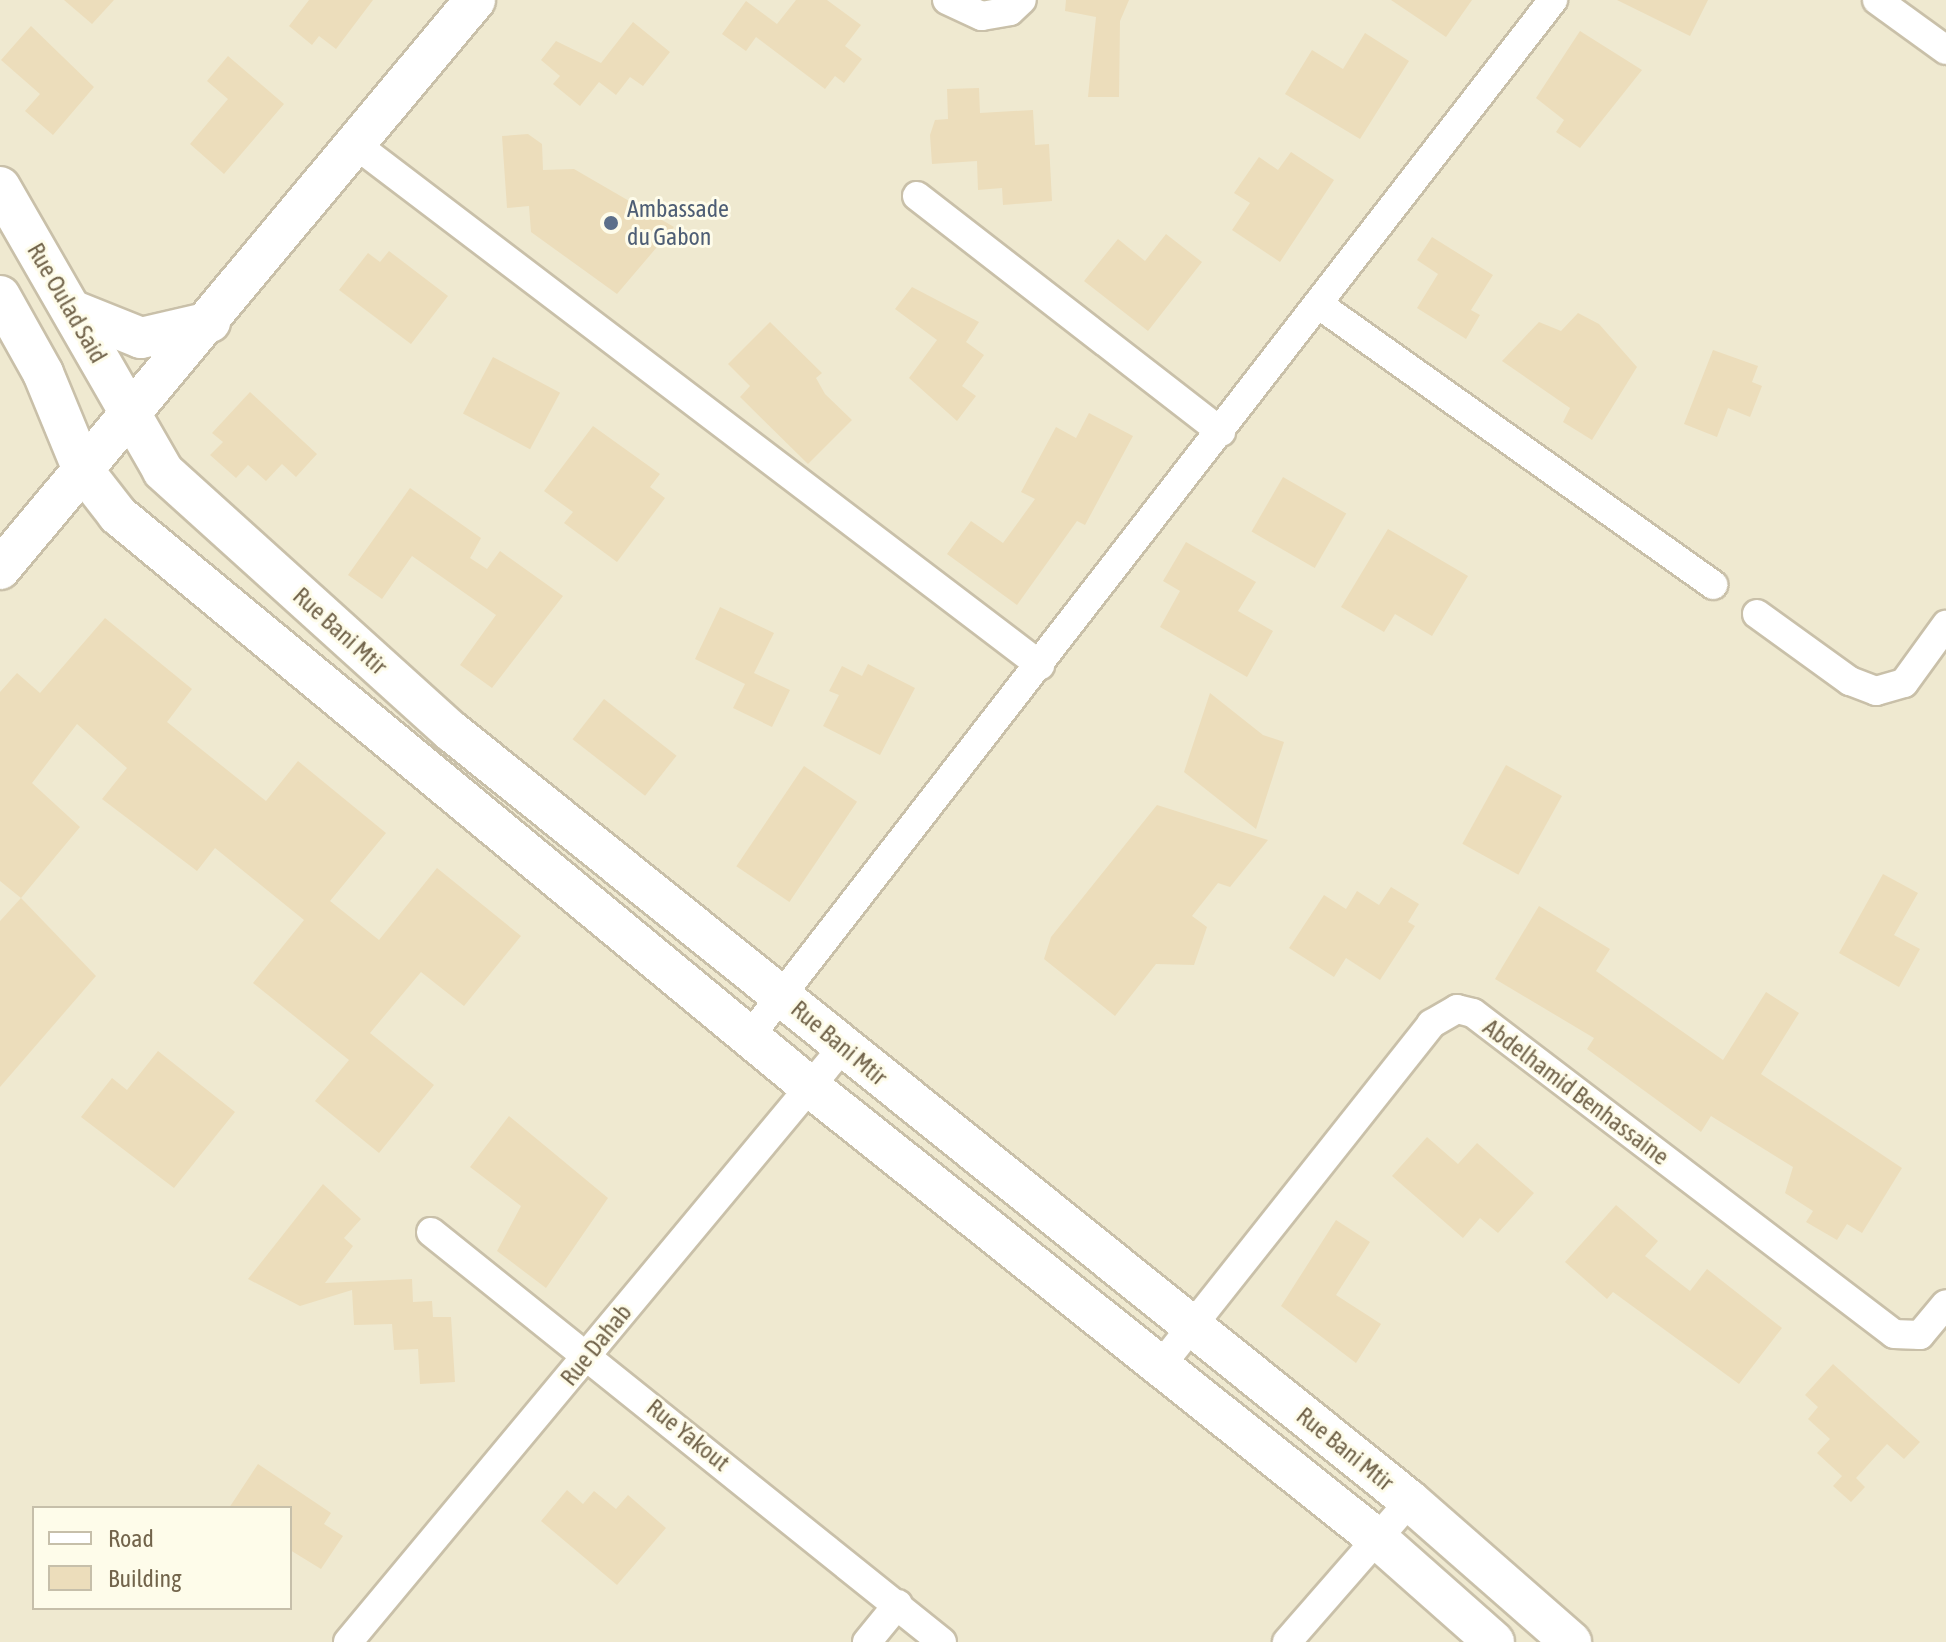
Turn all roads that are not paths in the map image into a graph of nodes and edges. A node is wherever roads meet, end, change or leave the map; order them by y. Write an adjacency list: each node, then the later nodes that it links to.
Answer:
1 (475, 0): 8 (street)
2 (947, 0): 3 (street)
3 (1022, 0)
4 (1553, 0): 12 (street)
5 (1877, 0): 6 (street)
6 (1909, 9): 7 (street)
7 (1946, 50)
8 (355, 144): 14 (street); 22 (street)
9 (0, 187): 13 (street, Rue Oulad Said)
10 (917, 196): 16 (street)
11 (0, 296): 17 (street)
12 (1318, 304): 16 (street); 19 (street)
13 (74, 311): 14 (street); 15 (street, Rue Oulad Said)
14 (210, 322): 15 (street)
15 (131, 420): 17 (street); 23 (street, Rue Bani Mtir)
16 (1221, 432): 22 (street)
17 (83, 470): 18 (street); 24 (street, Rue Bani Mtir)
18 (0, 569)
19 (1713, 585)
20 (1757, 614): 21 (street)
21 (1946, 625)
22 (1040, 665): 23 (street)
23 (782, 995): 24 (street); 25 (street, Rue Bani Mtir)
24 (750, 1036): 26 (street, Rue Bani Mtir)
25 (843, 1047): 26 (street, Rue Dahab); 29 (street, Rue Bani Mtir)
26 (809, 1086): 30 (street, Rue Dahab); 31 (street, Rue Bani Mtir)
27 (431, 1232): 30 (street, Rue Yakout)
28 (1946, 1304): 29 (street, Abdelhamid Benhassaine)
29 (1195, 1328): 31 (street, Abdelhamid Benhassaine); 32 (street, Rue Bani Mtir)
30 (589, 1355): 34 (street, Rue Yakout); 35 (street, Rue Dahab)
31 (1162, 1364): 33 (street, Rue Bani Mtir)
32 (1410, 1501): 33 (street); 40 (street, Rue Bani Mtir)
33 (1380, 1541): 38 (street); 39 (street, Rue Bani Mtir)
34 (898, 1604): 36 (street); 37 (street, Rue Yakout)
35 (348, 1642)
36 (867, 1642)
37 (942, 1642)
38 (1287, 1642)
39 (1494, 1642)
40 (1571, 1642)

